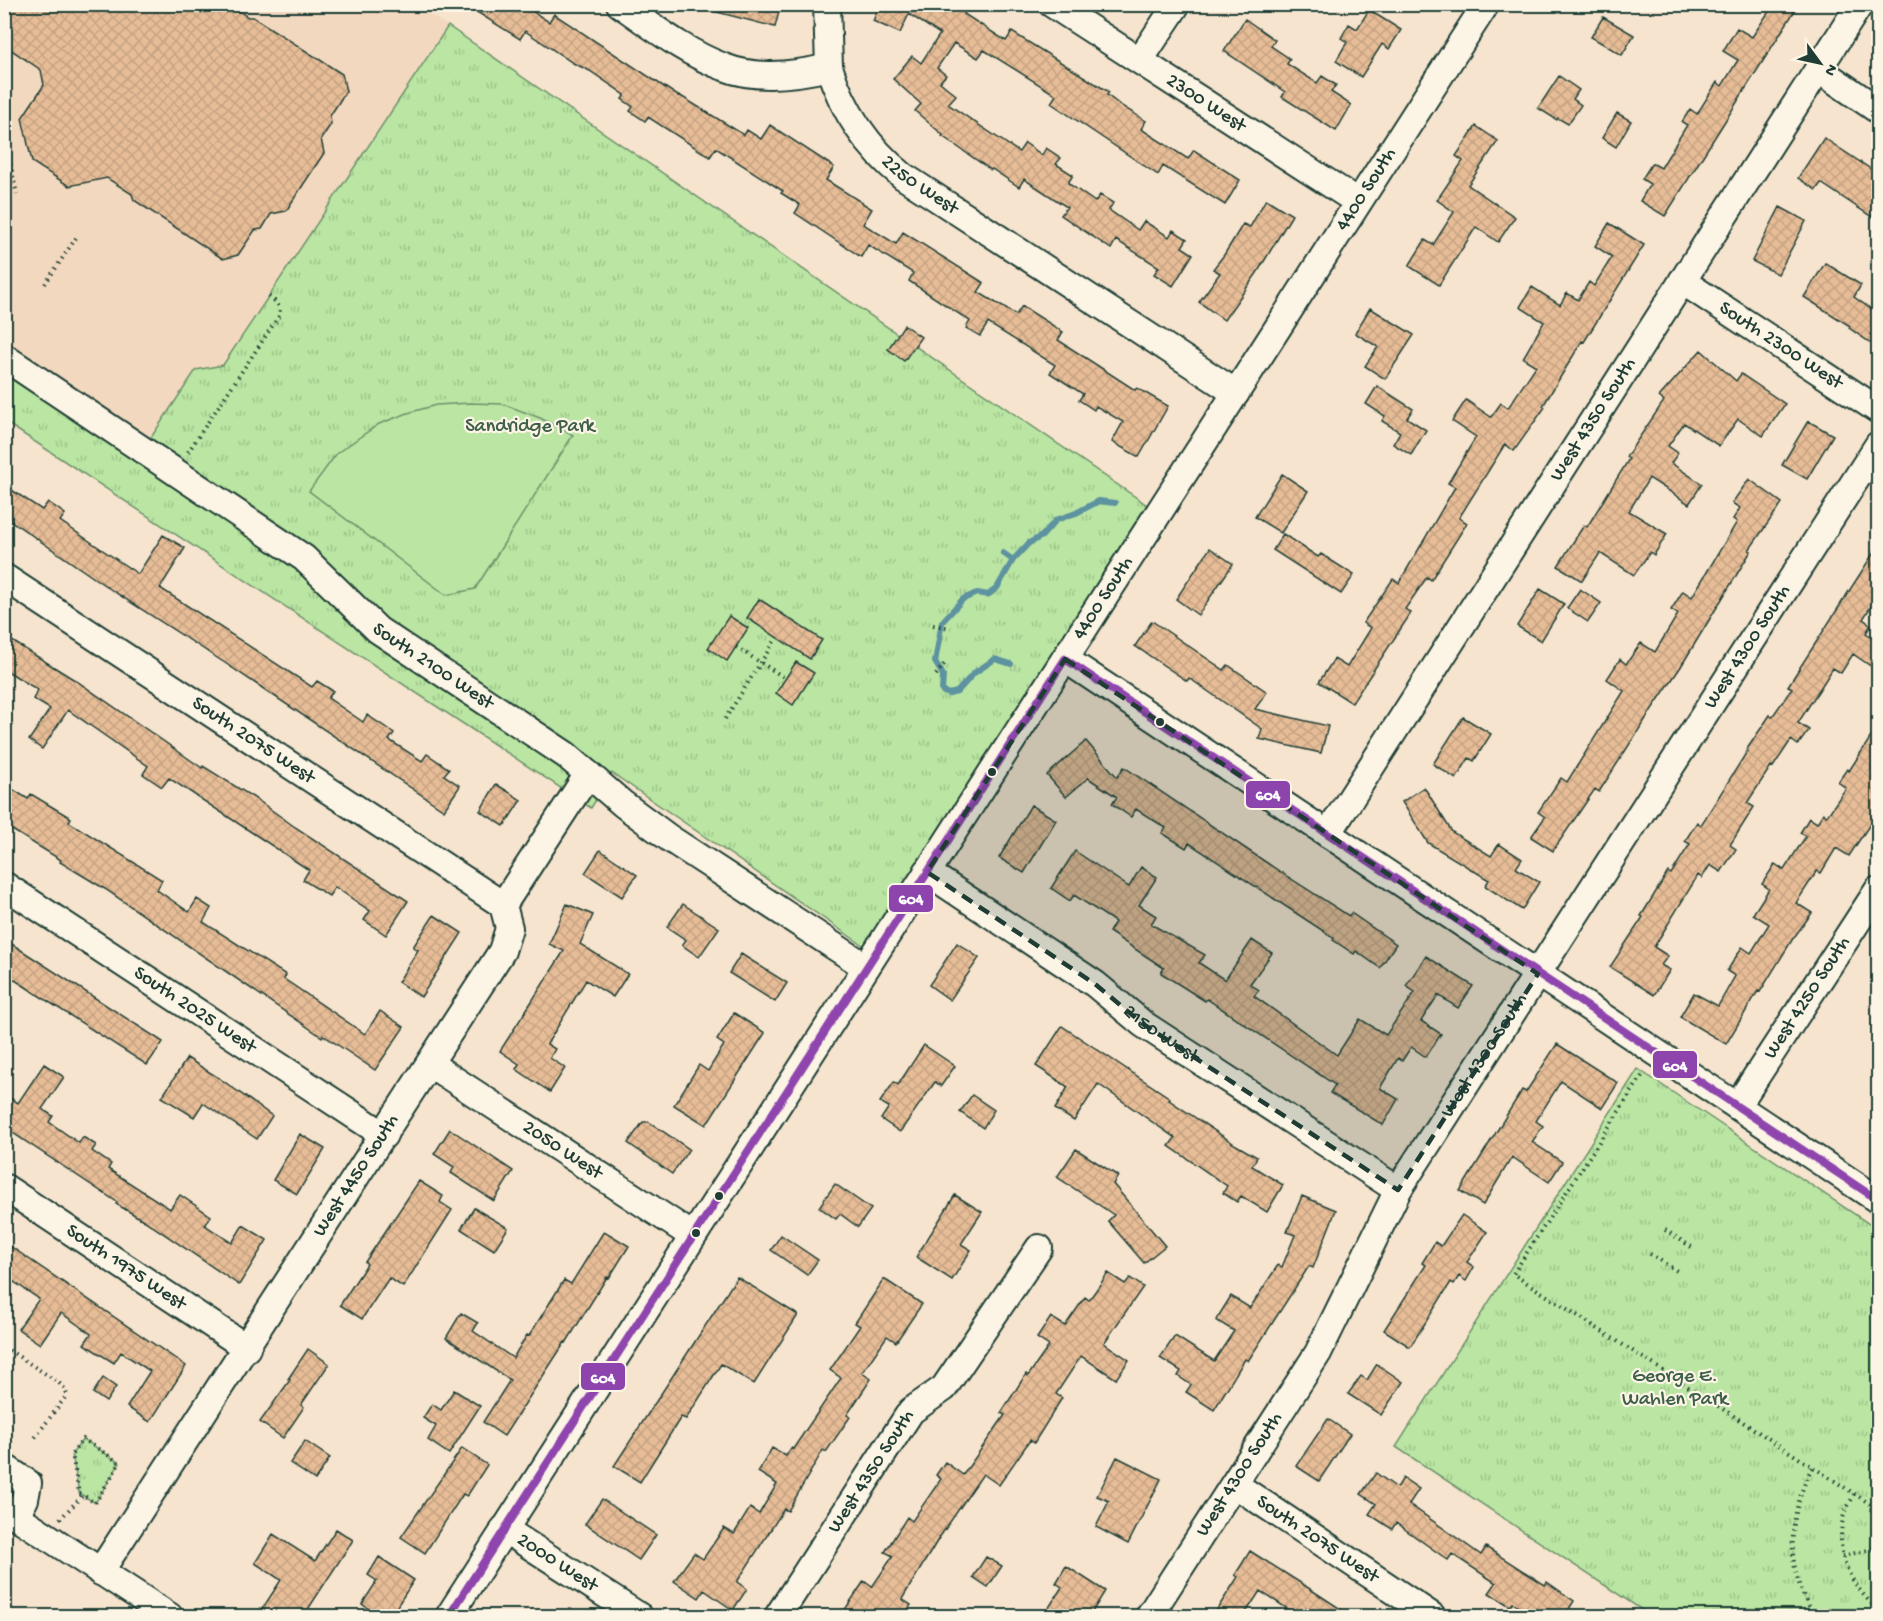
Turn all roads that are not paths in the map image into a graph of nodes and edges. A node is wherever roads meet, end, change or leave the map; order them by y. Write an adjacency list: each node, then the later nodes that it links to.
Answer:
1 (620, 4): 8 (street)
2 (827, 4): 8 (street, 2250 West)
3 (1053, 4): 7 (street, 2300 West)
4 (1177, 4): 7 (street)
5 (1486, 4): 11 (street, 4400 South)
6 (1860, 4): 9 (street, West 4350 South)
7 (1140, 60): 11 (street, 2300 West)
8 (829, 67): 14 (street, 2250 West)
9 (1818, 69): 10 (street); 12 (street, West 4350 South)
10 (1878, 110)
11 (1358, 202): 14 (street, 4400 South)
12 (1682, 281): 15 (street, South 2300 West); 20 (street, West 4350 South)
13 (4, 357): 19 (street, South 2100 West)
14 (1236, 393): 18 (street, 4400 South)
15 (1878, 410)
16 (1878, 445): 26 (street, West 4300 South)
17 (4, 577): 24 (street, South 2075 West)
18 (1065, 659): 20 (street); 21 (street, 4400 South)
19 (588, 774): 24 (street); 25 (street, South 2100 West)
20 (1328, 834): 26 (street)
21 (927, 872): 25 (street, 4400 South); 31 (street, 2150 West)
22 (4, 885): 29 (street, South 2025 West)
23 (1878, 890): 28 (street, West 4250 South)
24 (503, 905): 27 (street, West 4450 South)
25 (866, 967): 33 (street, 4400 South)
26 (1538, 974): 28 (street); 31 (street, West 4300 South)
27 (430, 1064): 29 (street, West 4450 South); 33 (street, 2050 West)
28 (1737, 1106): 32 (street)
29 (384, 1135): 35 (street, West 4450 South)
30 (4, 1187): 35 (street, South 1975 West)
31 (1398, 1191): 37 (street, West 4300 South)
32 (1878, 1200)
33 (693, 1236): 39 (street, 4400 South)
34 (1039, 1248): 45 (street, West 4350 South)
35 (247, 1348): 40 (street, West 4450 South)
36 (4, 1467): 38 (street)
37 (1234, 1484): 41 (street, South 2075 West); 46 (street, West 4300 South)
38 (10, 1524): 40 (street)
39 (504, 1529): 43 (street, 4400 South); 44 (street, 2000 West)
40 (100, 1572): 42 (street)
41 (1431, 1616)
42 (169, 1617)
43 (449, 1617)
44 (639, 1617)
45 (778, 1617)
46 (1149, 1617)

